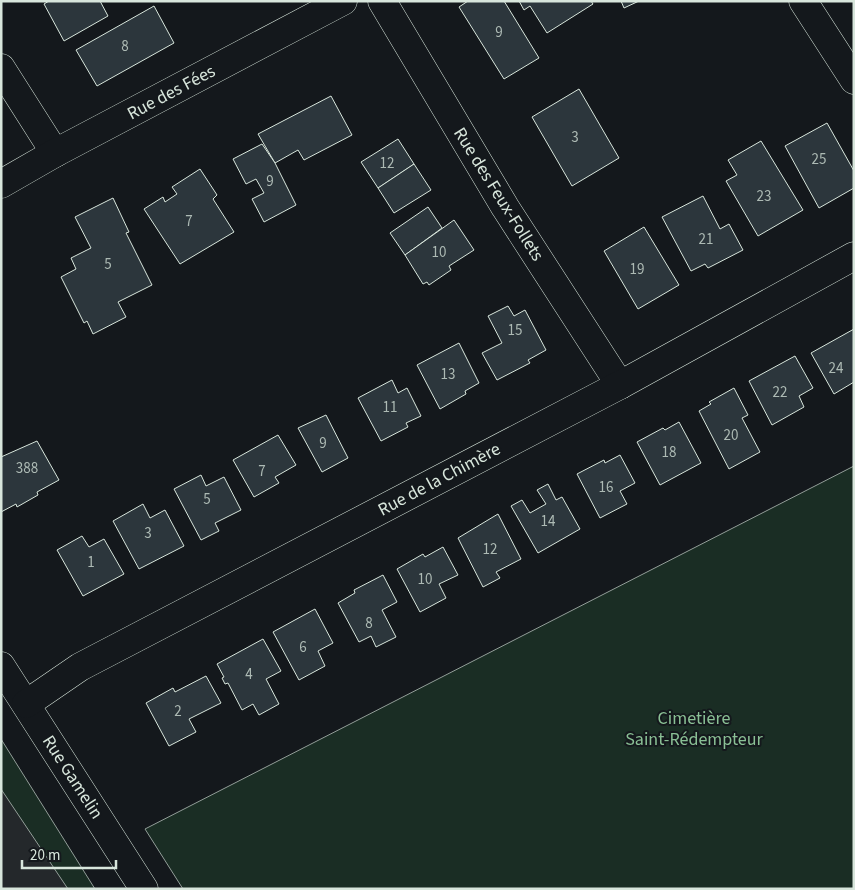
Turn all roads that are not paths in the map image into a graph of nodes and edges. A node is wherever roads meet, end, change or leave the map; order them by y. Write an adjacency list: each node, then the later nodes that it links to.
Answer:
1 (343, 1): 6 (street, Rue des Fées)
2 (382, 1): 9 (street, Rue des Feux-Follets)
3 (803, 1): 5 (street)
4 (1, 68): 6 (street)
5 (854, 80)
6 (55, 153): 7 (street, Rue des Fées)
7 (1, 184)
8 (854, 256): 9 (street, Rue de la Chimère)
9 (620, 385): 11 (street, Rue de la Chimère)
10 (1, 666): 11 (street, Rue Gamelin)
11 (26, 704): 12 (street, Rue Gamelin)
12 (144, 889)

